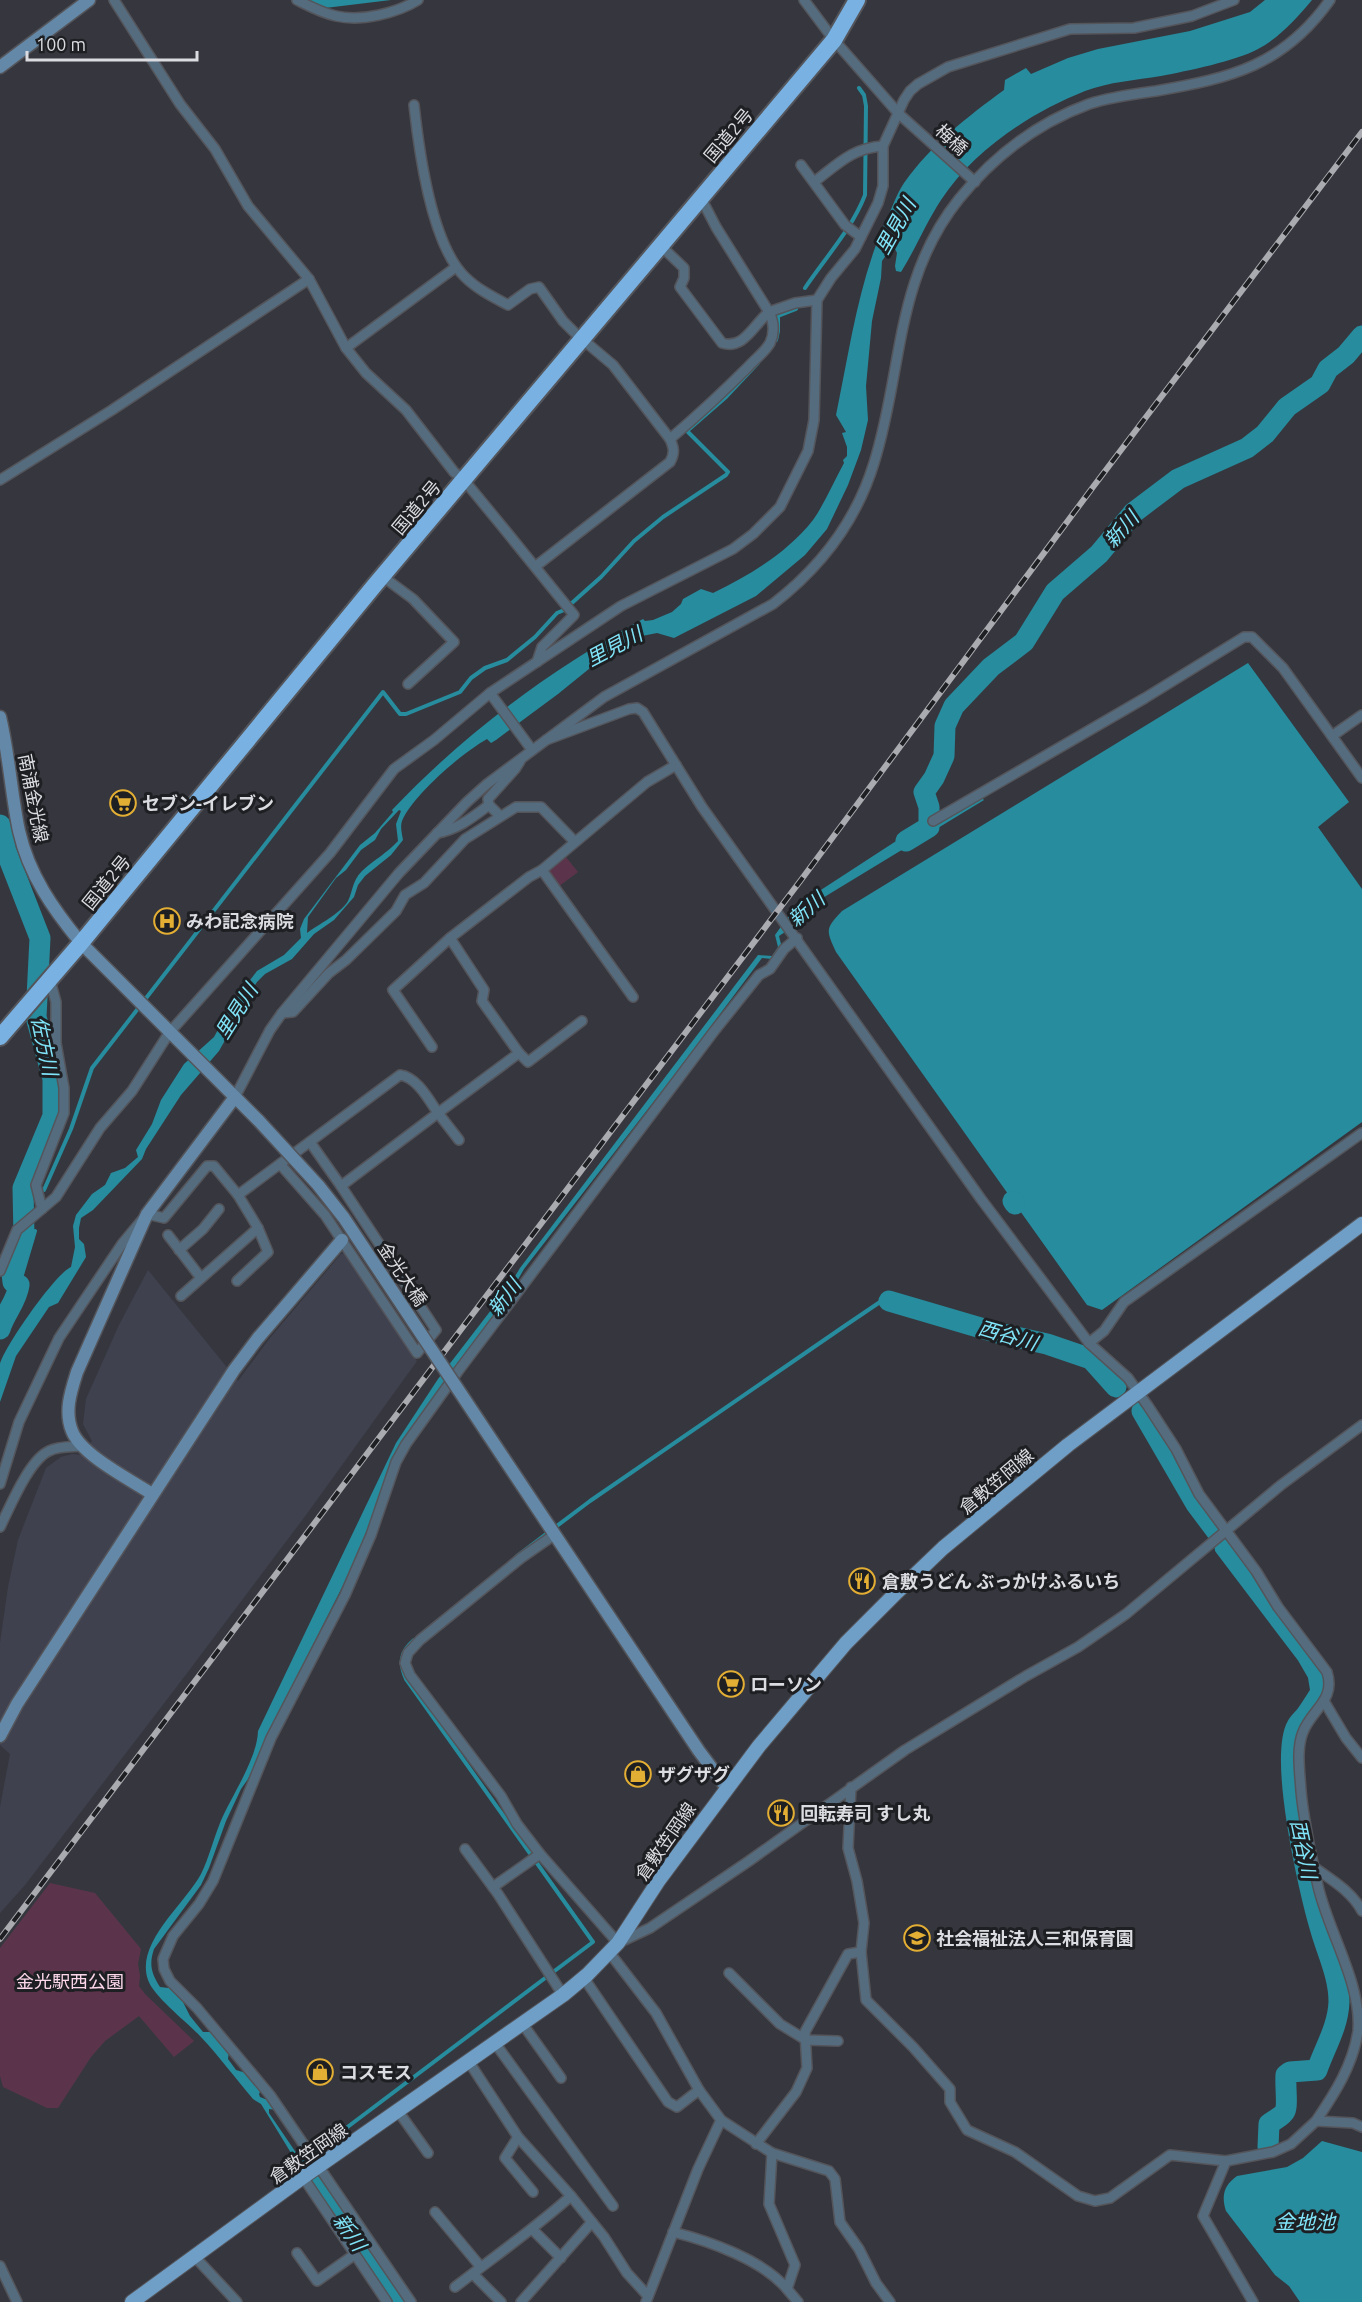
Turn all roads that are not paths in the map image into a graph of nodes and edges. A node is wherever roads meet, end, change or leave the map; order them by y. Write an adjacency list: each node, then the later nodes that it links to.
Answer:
1 (89, 0): 10 (street)
2 (114, 0): 21 (street)
3 (297, 0): 4 (street)
4 (418, 0)
5 (804, 0): 9 (street, 梅橋)
6 (857, 0): 9 (highway, 国道2号)
7 (1234, 0): 12 (street)
8 (1330, 0): 15 (street)
9 (834, 40): 12 (street, 梅橋); 17 (highway, 国道2号)
10 (0, 67)
11 (414, 105): 20 (street)
12 (899, 114): 13 (street); 15 (street, 梅橋)
13 (883, 146): 16 (street); 18 (street)
14 (801, 165): 16 (street)
15 (973, 181): 37 (street)
16 (814, 182): 18 (street)
17 (701, 198): 19 (highway, 国道2号); 23 (street)
18 (861, 237): 22 (street)
19 (661, 246): 23 (street); 24 (highway, 国道2号)
20 (456, 267): 24 (street); 25 (street)
21 (309, 279): 25 (street); 27 (street)
22 (817, 300): 23 (street); 31 (street)
23 (769, 312): 26 (street)
24 (582, 340): 26 (street); 28 (highway, 国道2号)
25 (346, 348): 28 (street)
26 (670, 439): 29 (street)
27 (0, 480)
28 (464, 480): 29 (street); 30 (highway, 国道2号)
29 (536, 566): 31 (street)
30 (382, 576): 32 (street); 51 (highway, 国道2号)
31 (537, 662): 33 (street)
32 (408, 684)
33 (492, 696): 38 (street); 56 (street)
34 (1362, 715): 36 (street)
35 (0, 717): 42 (street, 南浦金光線)
36 (1332, 736): 41 (street); 45 (street)
37 (546, 740): 38 (street); 40 (street)
38 (530, 749): 39 (street)
39 (523, 756): 43 (street); 46 (street)
40 (676, 765): 47 (street); 50 (street)
41 (1362, 778)
42 (6, 784): 51 (street, 南浦金光線)
43 (489, 805): 44 (street); 46 (street)
44 (500, 816): 47 (street); 54 (street)
45 (933, 821)
46 (436, 834): 54 (street)
47 (575, 843): 48 (street)
48 (542, 870): 49 (street); 53 (street)
49 (450, 938): 58 (street); 59 (street)
50 (797, 938): 81 (street); 121 (street)
51 (81, 943): 52 (highway, 国道2号); 56 (street, 南浦金光線)
52 (48, 982): 57 (highway, 国道2号); 68 (street)
53 (633, 997)
54 (282, 1013): 60 (street)
55 (582, 1021): 59 (street)
56 (169, 1033): 60 (street, 金光大橋); 68 (street)
57 (0, 1037)
58 (432, 1047)
59 (519, 1053): 61 (street)
60 (230, 1093): 70 (street); 88 (street, 金光大橋, bridge)
61 (438, 1113): 63 (street); 64 (street); 66 (street)
62 (1362, 1133): 81 (street)
63 (459, 1140)
64 (310, 1142): 65 (street); 66 (street)
65 (280, 1164): 67 (street); 75 (street)
66 (341, 1186): 71 (street)
67 (238, 1195): 70 (street); 73 (street)
68 (42, 1209): 77 (street)
69 (219, 1209): 76 (street)
70 (147, 1214): 84 (street); 85 (street)
71 (362, 1215): 75 (street); 75 (street)
72 (1362, 1224): 82 (main road, 倉敷笠岡線)
73 (258, 1228): 78 (street); 79 (street)
74 (168, 1236): 76 (street)
75 (342, 1240): 86 (street)
76 (179, 1250): 78 (street)
77 (0, 1271)
78 (201, 1278): 80 (street)
79 (237, 1281)
80 (181, 1296)
81 (1089, 1342): 82 (street)
82 (1138, 1391): 89 (street); 93 (main road, 倉敷笠岡線)
83 (1362, 1425): 89 (street)
84 (82, 1446): 86 (street); 87 (street)
85 (0, 1484)
86 (152, 1494): 91 (street)
87 (0, 1527)
88 (551, 1531): 93 (street, 金光大橋); 96 (street)
89 (1226, 1532): 90 (street); 94 (street)
90 (1324, 1701): 92 (street); 97 (street)
91 (0, 1736)
92 (1362, 1758)
93 (726, 1786): 100 (main road, 倉敷笠岡線)
94 (851, 1787): 100 (street); 101 (street)
95 (465, 1849): 98 (street)
96 (539, 1855): 98 (street); 100 (street)
97 (1315, 1868): 99 (street); 114 (street)
98 (493, 1887): 104 (street)
99 (1362, 1911)
100 (614, 1948): 103 (main road, 倉敷笠岡線); 111 (street)
101 (861, 1952): 106 (street); 120 (street)
102 (729, 1973): 106 (street)
103 (584, 1978): 104 (main road, 倉敷笠岡線); 111 (street)
104 (563, 1995): 105 (main road, 倉敷笠岡線)
105 (522, 2023): 108 (main road, 倉敷笠岡線); 110 (street)
106 (806, 2040): 107 (street); 117 (street)
107 (838, 2041)
108 (495, 2043): 109 (main road, 倉敷笠岡線); 125 (street)
109 (469, 2062): 112 (main road, 倉敷笠岡線); 116 (street)
110 (561, 2078)
111 (699, 2090): 113 (street)
112 (398, 2111): 118 (street); 121 (main road, 倉敷笠岡線)
113 (721, 2120): 117 (street); 129 (street)
114 (1316, 2121): 115 (street); 120 (street)
115 (1362, 2127)
116 (518, 2137): 123 (street); 124 (street)
117 (756, 2144): 119 (street)
118 (428, 2153)
119 (772, 2153): 138 (street); 148 (street)
120 (1226, 2161): 149 (street)
121 (319, 2166): 122 (main road, 倉敷笠岡線); 144 (street)
122 (303, 2177): 131 (street); 132 (main road, 倉敷笠岡線)
123 (533, 2193)
124 (571, 2196): 127 (street); 128 (street)
125 (613, 2206)
126 (435, 2212): 135 (street)
127 (592, 2222): 133 (street); 139 (street)
128 (532, 2229): 133 (street); 135 (street)
129 (673, 2232): 138 (street); 139 (street)
130 (297, 2253): 131 (street)
131 (354, 2255): 143 (street)
132 (195, 2257): 141 (main road, 倉敷笠岡線); 142 (street)
133 (561, 2258): 146 (street)
134 (0, 2266): 140 (street)
135 (480, 2266): 136 (street)
136 (473, 2274): 137 (street); 145 (street)
137 (455, 2287)
138 (787, 2289): 147 (street)
139 (647, 2299)
140 (17, 2302)
141 (132, 2302)
142 (237, 2302)
143 (387, 2302)
144 (411, 2302)
145 (501, 2302)
146 (521, 2302)
147 (798, 2302)
148 (890, 2302)
149 (1253, 2302)

